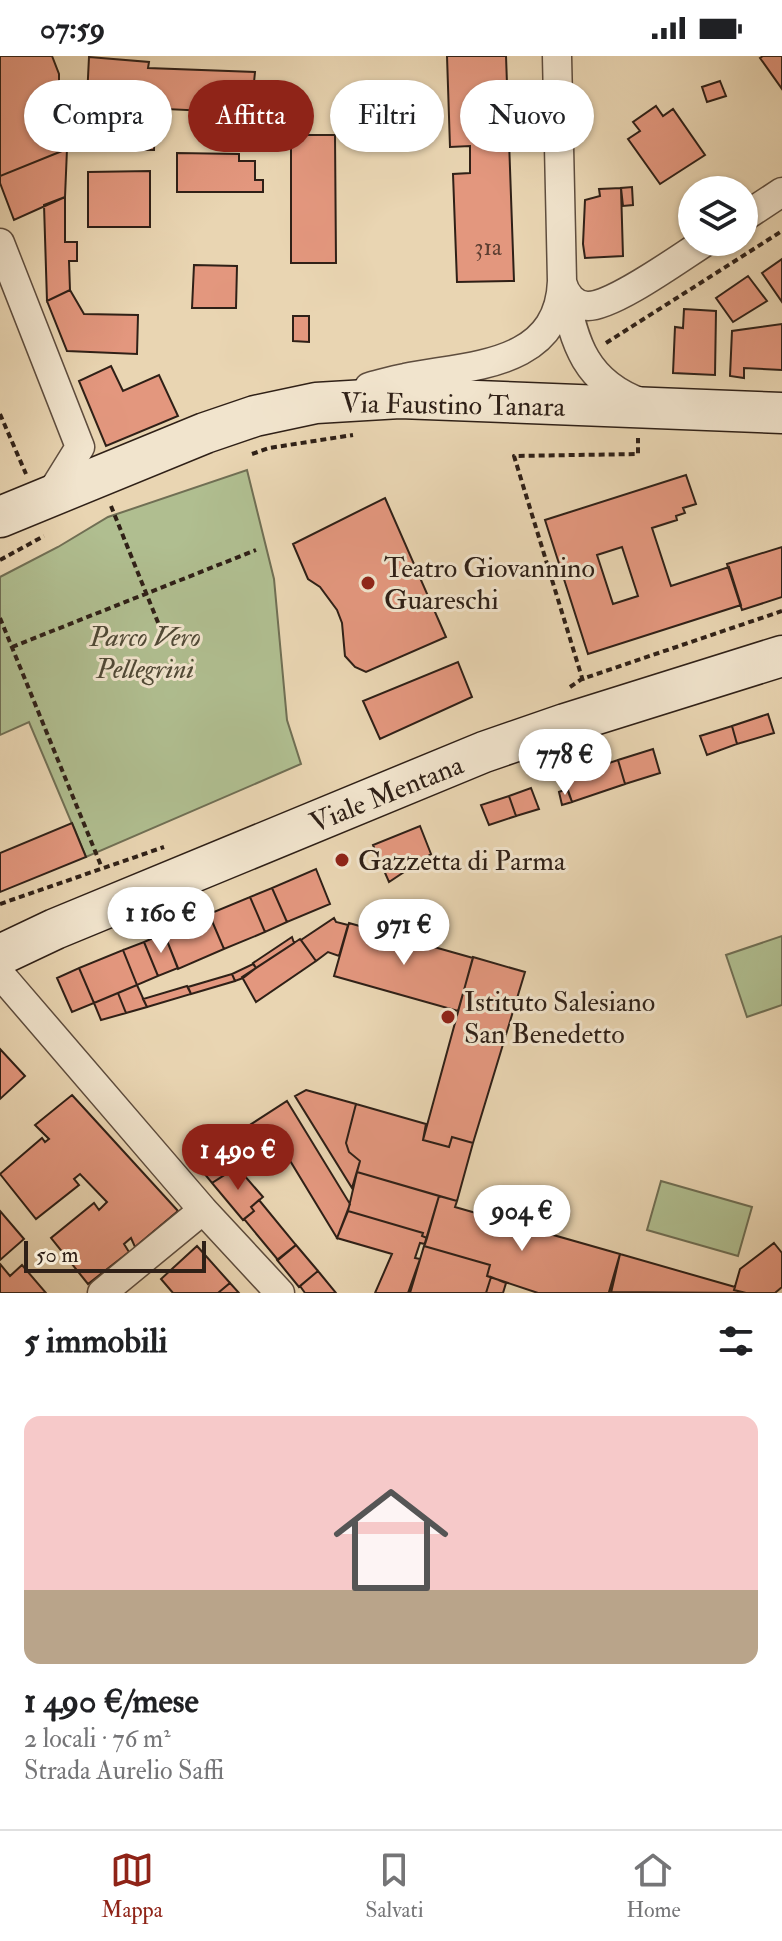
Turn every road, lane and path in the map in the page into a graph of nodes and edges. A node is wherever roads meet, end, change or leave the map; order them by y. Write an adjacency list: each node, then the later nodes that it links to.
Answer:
1 (557, 56): 7 (street)
2 (782, 192): 3 (street)
3 (758, 208)
4 (782, 231): 11 (path)
5 (0, 243): 19 (street)
6 (683, 256): 8 (street)
7 (562, 281): 8 (street); 9 (street); 10 (street)
8 (601, 303): 9 (street)
9 (570, 317): 10 (street); 13 (street)
10 (537, 337): 12 (street)
11 (604, 345)
12 (304, 405): 13 (main road, Via Faustino Tanara); 19 (main road, Via Faustino Tanara)
13 (652, 408): 14 (main road, Via Faustino Tanara); 27 (path)
14 (782, 413)
15 (0, 414): 19 (path)
16 (355, 435): 17 (path)
17 (241, 457)
18 (109, 500): 22 (path)
19 (34, 512): 21 (path)
20 (256, 550): 22 (path)
21 (0, 560)
22 (146, 594): 24 (path); 25 (path)
23 (0, 618): 25 (path)
24 (161, 630)
25 (12, 647): 28 (path)
26 (782, 656): 27 (main road, Viale Mentana)
27 (595, 714): 29 (main road, Viale Mentana)
28 (102, 868)
29 (0, 955)
30 (0, 974): 31 (street)
31 (203, 1210): 32 (street); 33 (street)
32 (102, 1293)
33 (280, 1293)

